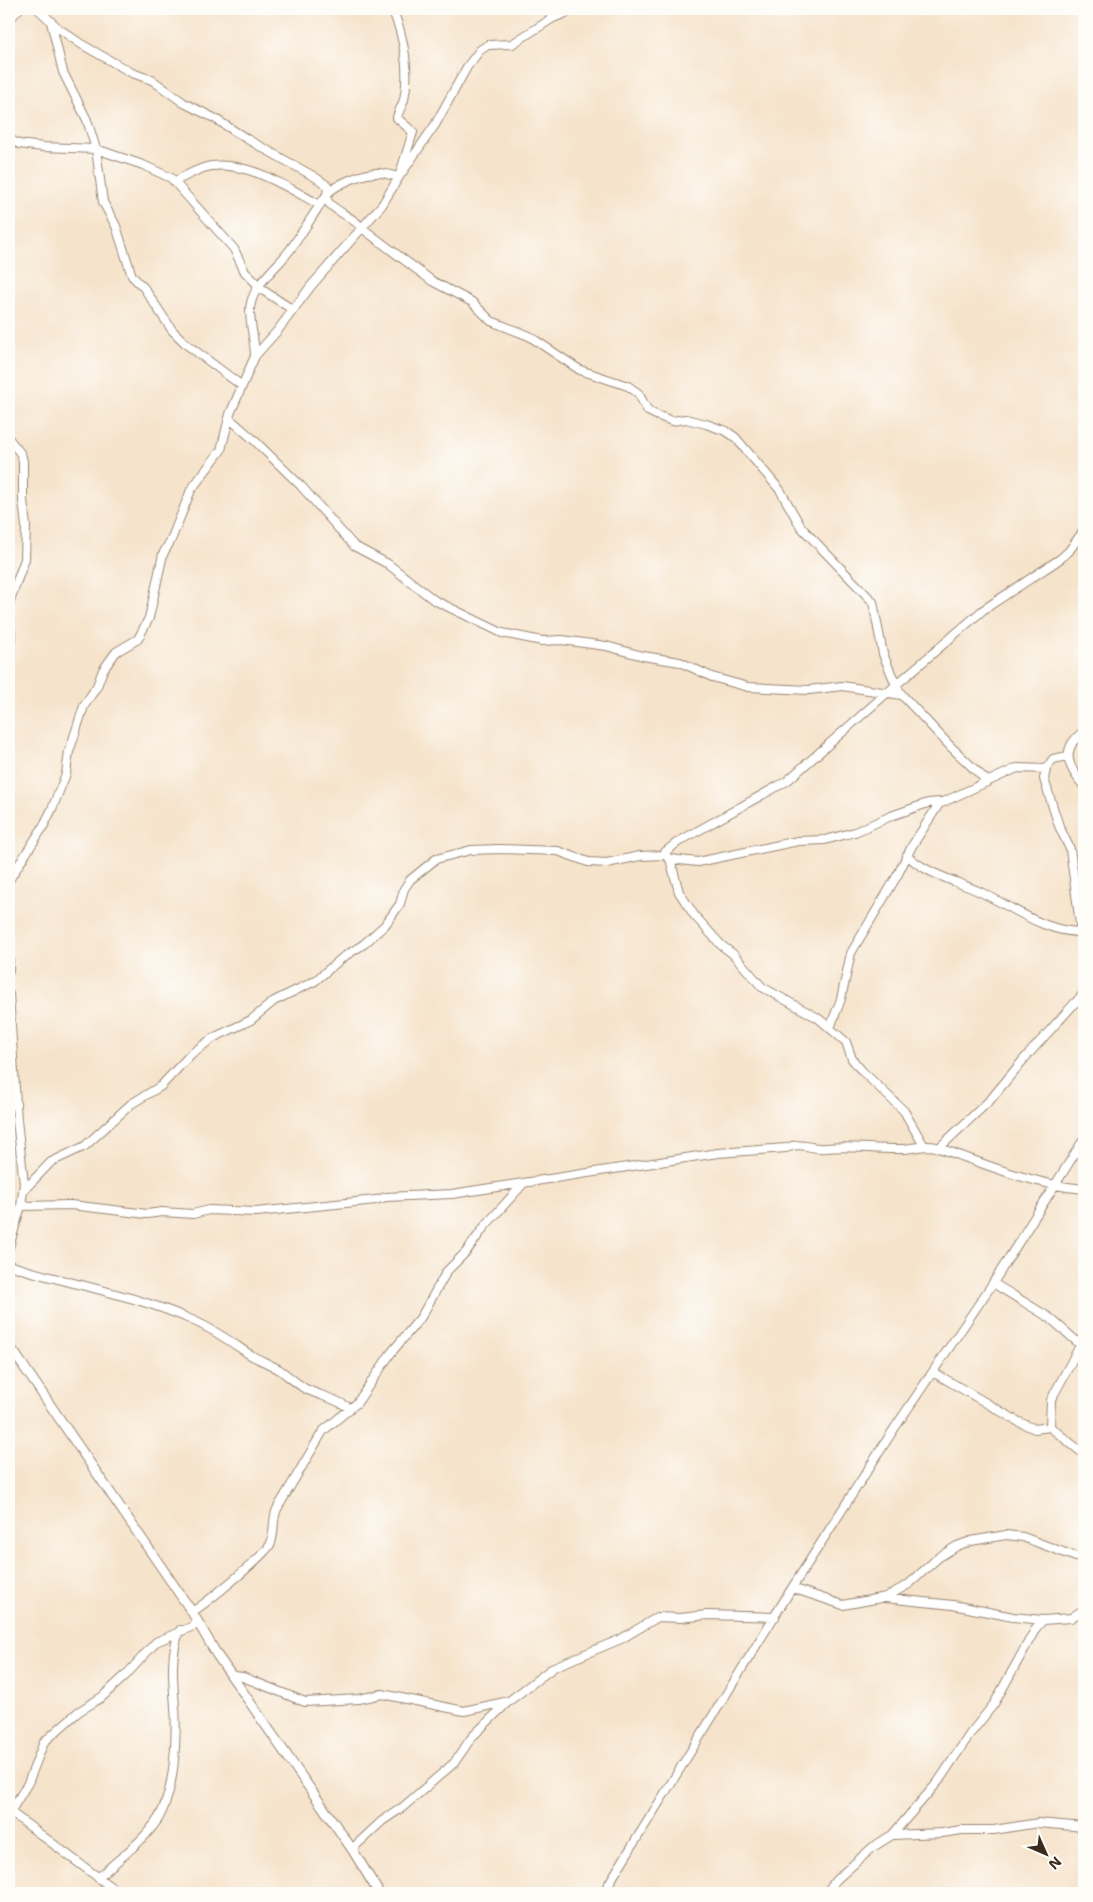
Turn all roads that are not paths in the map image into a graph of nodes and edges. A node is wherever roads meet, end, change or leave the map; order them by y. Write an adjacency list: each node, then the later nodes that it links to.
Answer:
1 (19, 9): 5 (street)
2 (38, 9): 6 (street)
3 (392, 9): 9 (street)
4 (576, 9): 9 (street)
5 (9, 20)
6 (51, 22): 8 (street); 11 (street)
7 (9, 139): 8 (street)
8 (96, 149): 10 (street); 17 (street)
9 (399, 177): 11 (street); 13 (street)
10 (175, 180): 12 (street); 14 (street)
11 (328, 193): 12 (street); 13 (street)
12 (320, 205): 14 (street)
13 (362, 228): 15 (street); 24 (street)
14 (259, 286): 15 (street); 16 (street)
15 (293, 310): 16 (street)
16 (255, 356): 17 (street)
17 (242, 386): 18 (street)
18 (230, 419): 25 (street); 38 (street)
19 (9, 439): 21 (street)
20 (1084, 530): 24 (street)
21 (9, 603)
22 (9, 616): 23 (street)
23 (9, 654)
24 (896, 685): 25 (street); 26 (street)
25 (888, 692): 26 (street); 34 (street)
26 (902, 695): 30 (street)
27 (1084, 731): 28 (street)
28 (1068, 756): 29 (street); 31 (street)
29 (1046, 769): 30 (street); 41 (street)
30 (988, 782): 32 (street)
31 (1084, 786)
32 (941, 802): 33 (street); 34 (street)
33 (907, 855): 36 (street); 37 (street)
34 (667, 857): 46 (street); 53 (street)
35 (9, 863): 38 (street)
36 (915, 863): 37 (street); 41 (street)
37 (904, 864): 46 (street)
38 (16, 868): 39 (street)
39 (9, 880)
40 (9, 927): 43 (street)
41 (1082, 932): 42 (street)
42 (1084, 954)
43 (9, 972)
44 (1084, 993): 49 (street)
45 (9, 994): 53 (street)
46 (830, 1028): 48 (street)
47 (1084, 1139): 51 (street)
48 (924, 1146): 49 (street); 50 (street)
49 (939, 1148): 51 (street)
50 (523, 1184): 54 (street); 61 (street)
51 (1055, 1187): 52 (street); 57 (street)
52 (1084, 1189)
53 (24, 1190): 54 (street)
54 (21, 1206): 55 (street)
55 (9, 1247)
56 (9, 1265): 61 (street)
57 (993, 1283): 59 (street); 60 (street)
58 (9, 1344): 68 (street)
59 (1083, 1344): 62 (street)
60 (933, 1372): 62 (street); 65 (street)
61 (349, 1408): 68 (street)
62 (1050, 1427): 63 (street)
63 (1084, 1454)
64 (1084, 1560): 66 (street)
65 (792, 1588): 66 (street); 70 (street)
66 (881, 1597): 72 (street)
67 (1084, 1609): 69 (street)
68 (192, 1612): 73 (street)
69 (1074, 1616): 71 (street); 72 (street)
70 (775, 1617): 76 (street); 84 (street)
71 (1084, 1618)
72 (1043, 1620): 79 (street)
73 (198, 1624): 74 (street); 75 (street)
74 (180, 1630): 77 (street); 81 (street)
75 (233, 1676): 76 (street); 80 (street)
76 (509, 1701): 80 (street)
77 (9, 1812): 81 (street)
78 (1084, 1827): 79 (street)
79 (892, 1835): 85 (street)
80 (352, 1849): 83 (street)
81 (98, 1878): 82 (street)
82 (119, 1893)
83 (380, 1893)
84 (603, 1893)
85 (826, 1893)

